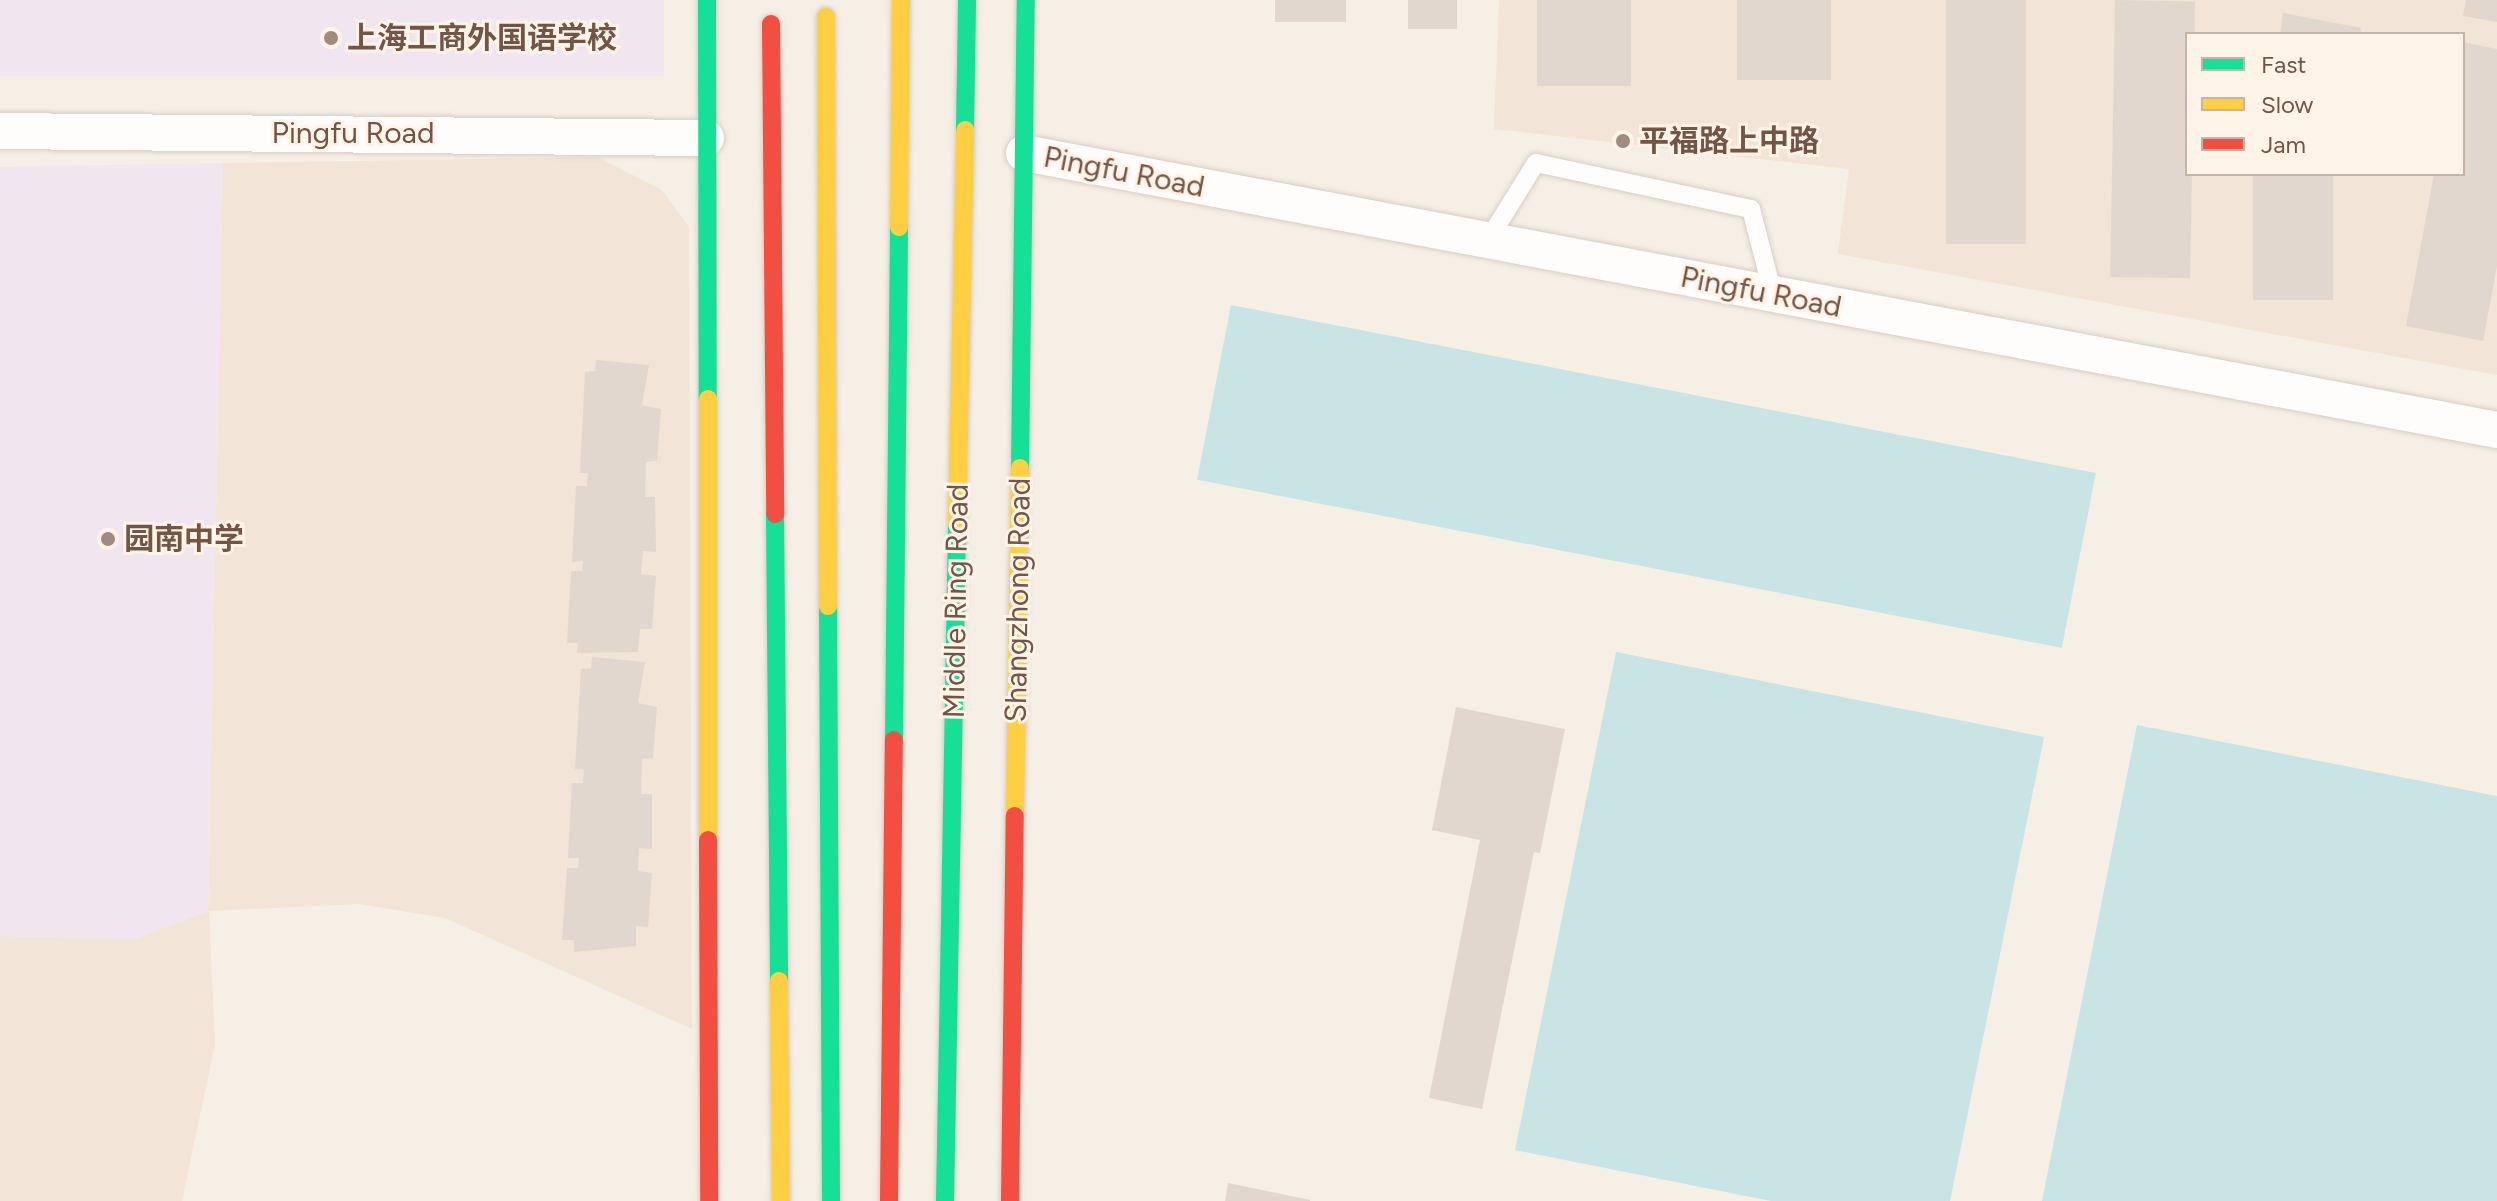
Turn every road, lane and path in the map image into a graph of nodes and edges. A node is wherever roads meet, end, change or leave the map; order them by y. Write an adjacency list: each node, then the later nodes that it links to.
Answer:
1 (707, 0): 8 (main road)
2 (901, 0): 18 (main road, Middle Ring Road)
3 (967, 0): 13 (main road, Middle Ring Road)
4 (1026, 0): 9 (main road, Shangzhong Road)
5 (826, 17): 17 (main road)
6 (771, 24): 16 (main road)
7 (0, 131): 8 (street, Pingfu Road)
8 (706, 138): 15 (main road)
9 (1024, 153): 10 (street, Pingfu Road); 20 (main road, Shangzhong Road)
10 (1488, 240): 11 (street, Pingfu Road); 11 (lane)
11 (1773, 294): 12 (street, Pingfu Road)
12 (2497, 430)
13 (954, 685): 14 (main road); 19 (main road, Middle Ring Road)
14 (966, 1138)
15 (709, 1201)
16 (781, 1201)
17 (831, 1201)
18 (889, 1201)
19 (945, 1201)
20 (1010, 1201)

